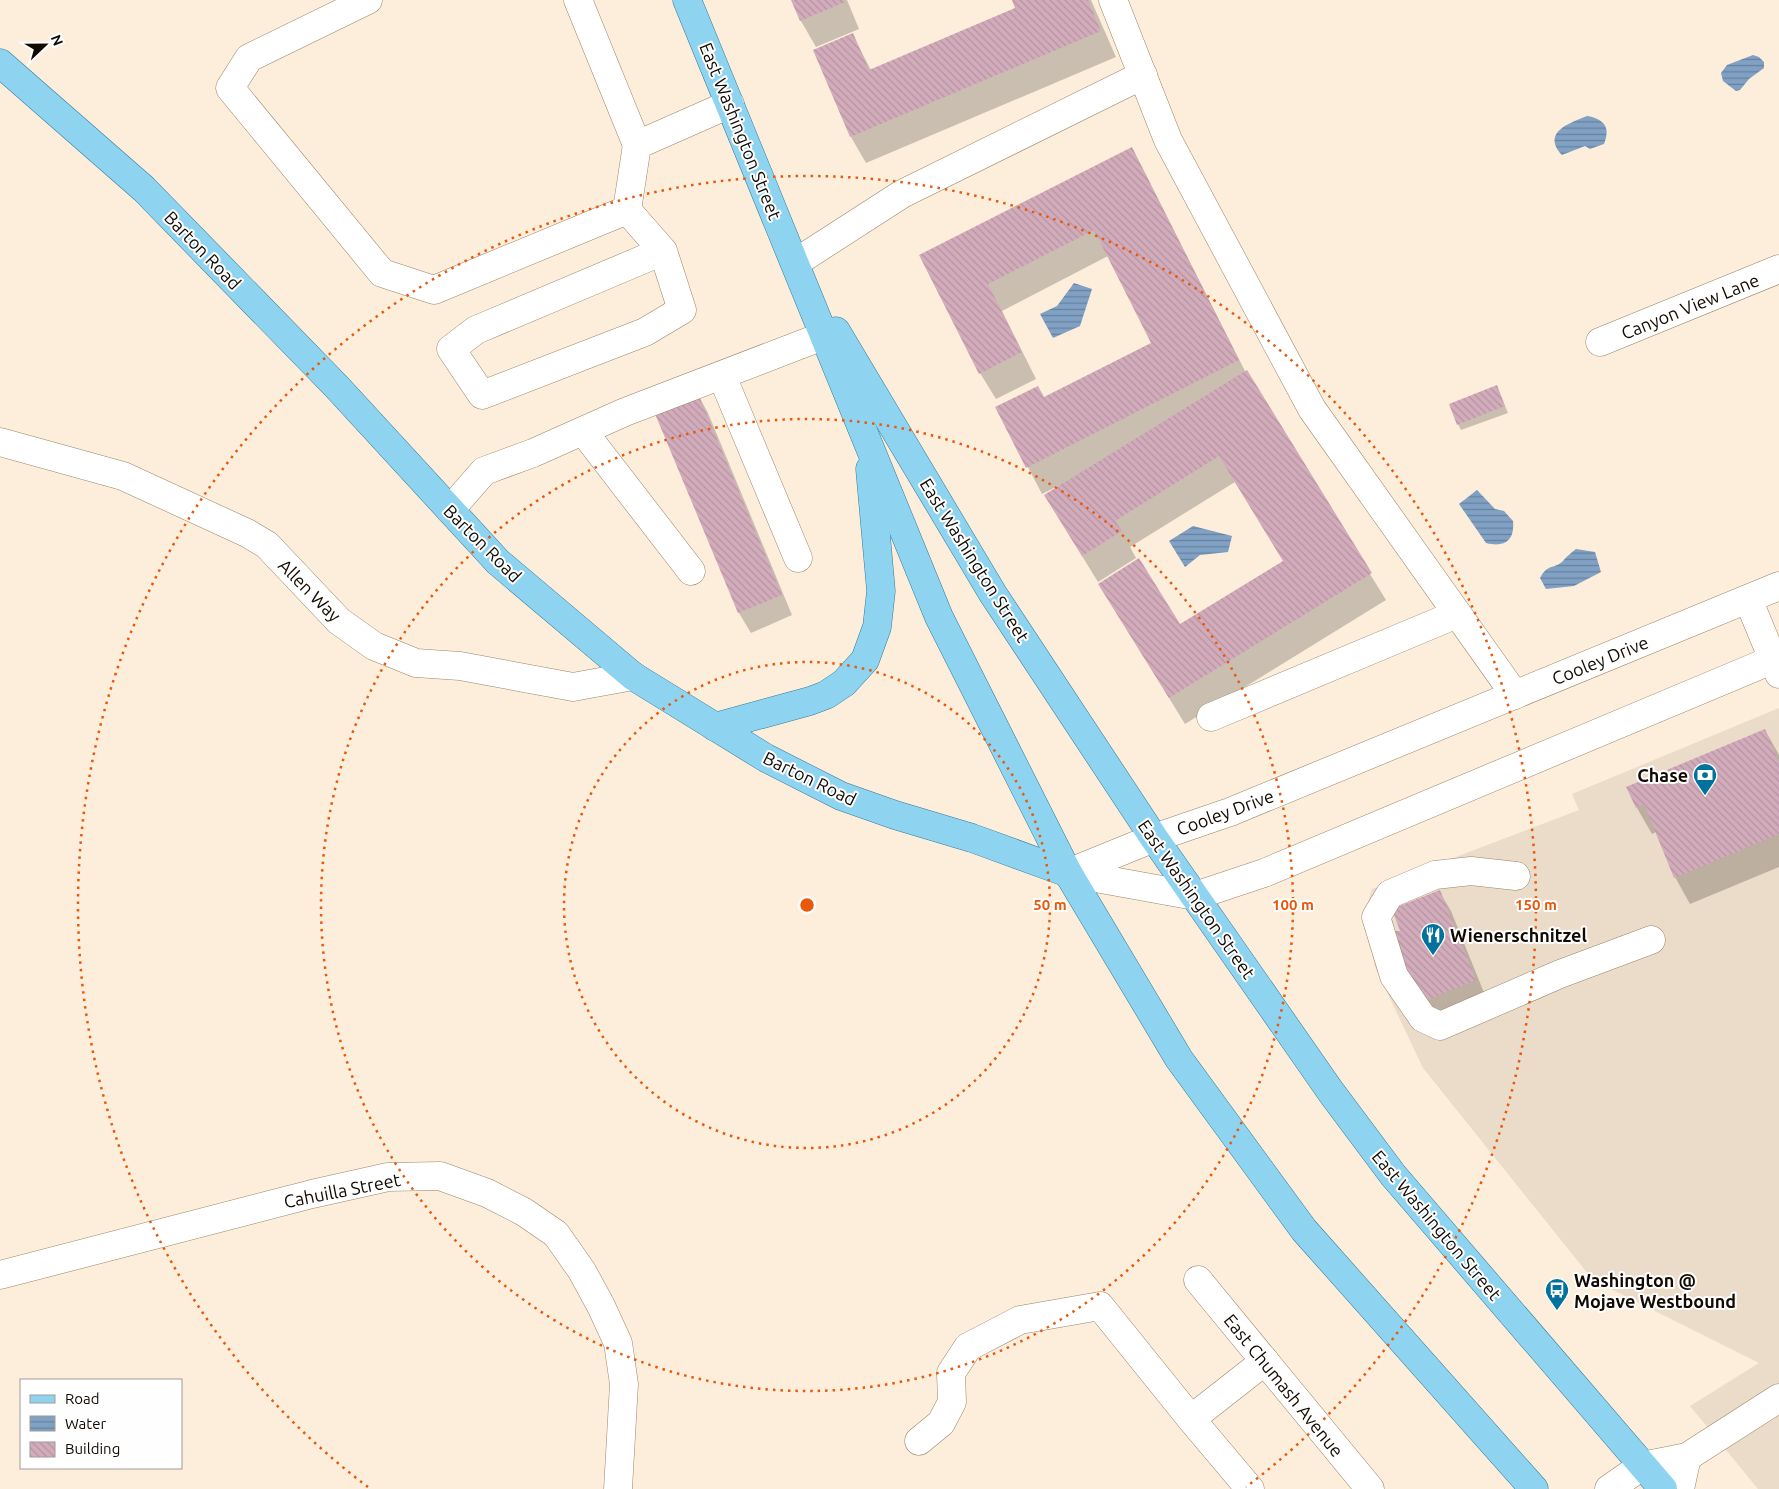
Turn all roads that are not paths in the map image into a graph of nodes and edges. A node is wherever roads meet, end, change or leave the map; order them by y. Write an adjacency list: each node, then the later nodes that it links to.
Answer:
1 (368, 0): 9 (street)
2 (578, 0): 8 (street)
3 (687, 0): 7 (main road, East Washington Street)
4 (1113, 0): 6 (street)
5 (0, 63): 19 (main road, Barton Road)
6 (1142, 75): 11 (street); 24 (street)
7 (730, 104): 8 (street); 11 (main road, East Washington Street)
8 (637, 145): 9 (street)
9 (627, 210): 10 (street)
10 (663, 251): 10 (street)
11 (795, 263): 13 (main road, East Washington Street); 30 (main road, East Washington Street)
12 (1779, 269): 14 (street, Canyon View Lane)
13 (823, 336): 15 (street); 17 (main road, East Washington Street)
14 (1600, 342)
15 (722, 376): 16 (street); 20 (street)
16 (583, 431): 19 (street); 21 (street)
17 (867, 441): 29 (main road); 31 (main road, East Washington Street)
18 (0, 442): 26 (street, Allen Way)
19 (450, 510): 26 (main road, Barton Road)
20 (798, 558)
21 (691, 571)
22 (1779, 586): 23 (street, Cooley Drive)
23 (1748, 599): 25 (street); 27 (street, Cooley Drive)
24 (1458, 614): 27 (street); 28 (street)
25 (1777, 663): 33 (street)
26 (633, 676): 29 (main road, Barton Road)
27 (1515, 695): 30 (street, Cooley Drive)
28 (1211, 717)
29 (716, 727): 31 (main road, Barton Road)
30 (1154, 838): 31 (street, Cooley Drive); 33 (main road, East Washington Street)
31 (1068, 873): 33 (street); 46 (main road, East Washington Street)
32 (1516, 876): 34 (street)
33 (1195, 896): 42 (main road, East Washington Street)
34 (1652, 940)
35 (0, 1275): 43 (street, Cahuilla Street)
36 (1198, 1280): 37 (street, East Chumash Avenue)
37 (1265, 1361): 39 (street); 45 (street, East Chumash Avenue)
38 (1779, 1398): 41 (street)
39 (1191, 1419): 40 (street); 44 (street)
40 (919, 1441)
41 (1687, 1457): 42 (street); 49 (street)
42 (1642, 1466): 47 (street); 48 (main road, East Washington Street)
43 (618, 1489)
44 (1250, 1489)
45 (1370, 1489)
46 (1534, 1489)
47 (1609, 1489)
48 (1663, 1489)
49 (1680, 1489)

